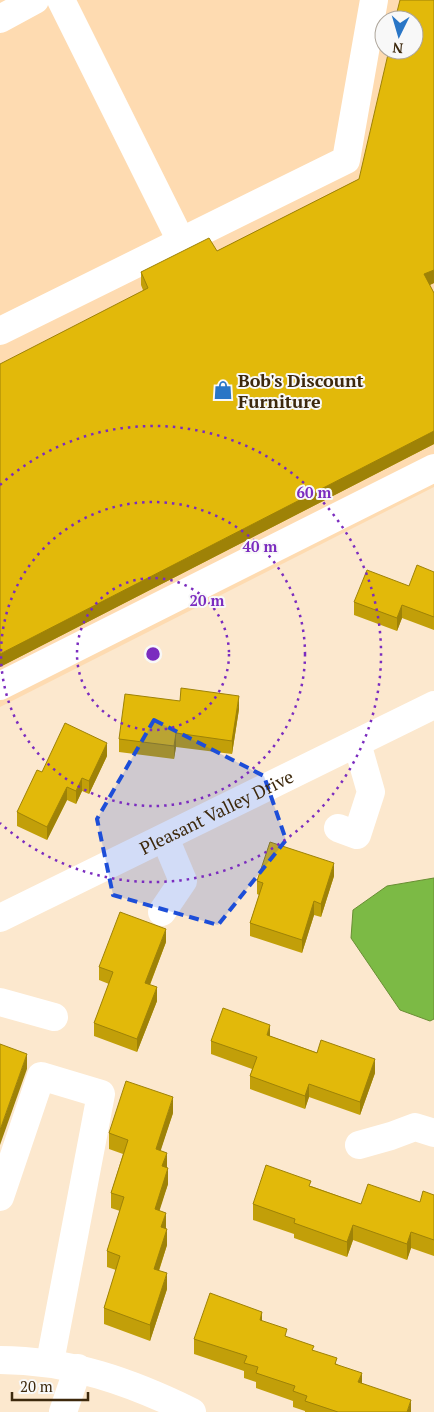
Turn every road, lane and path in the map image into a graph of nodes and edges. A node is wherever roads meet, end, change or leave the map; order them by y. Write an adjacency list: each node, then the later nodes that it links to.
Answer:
1 (36, 0): 4 (street)
2 (61, 0): 5 (street)
3 (374, 0): 5 (street)
4 (0, 18)
5 (181, 241): 6 (street)
6 (0, 331)
7 (434, 468): 8 (street)
8 (0, 686)
9 (434, 705): 10 (street, Pleasant Valley Drive)
10 (357, 743): 11 (street); 12 (street, Pleasant Valley Drive)
11 (338, 828)
12 (165, 838): 13 (street, Pleasant Valley Drive); 14 (street)
13 (3, 912)
14 (162, 912)
15 (0, 1002): 16 (street)
16 (54, 1017)
17 (434, 1133): 18 (street)
18 (359, 1144)
19 (0, 1197): 21 (street)
20 (0, 1360): 21 (street)
21 (50, 1362): 22 (street)
22 (78, 1368): 23 (street); 24 (street)
23 (63, 1412)
24 (192, 1412)

